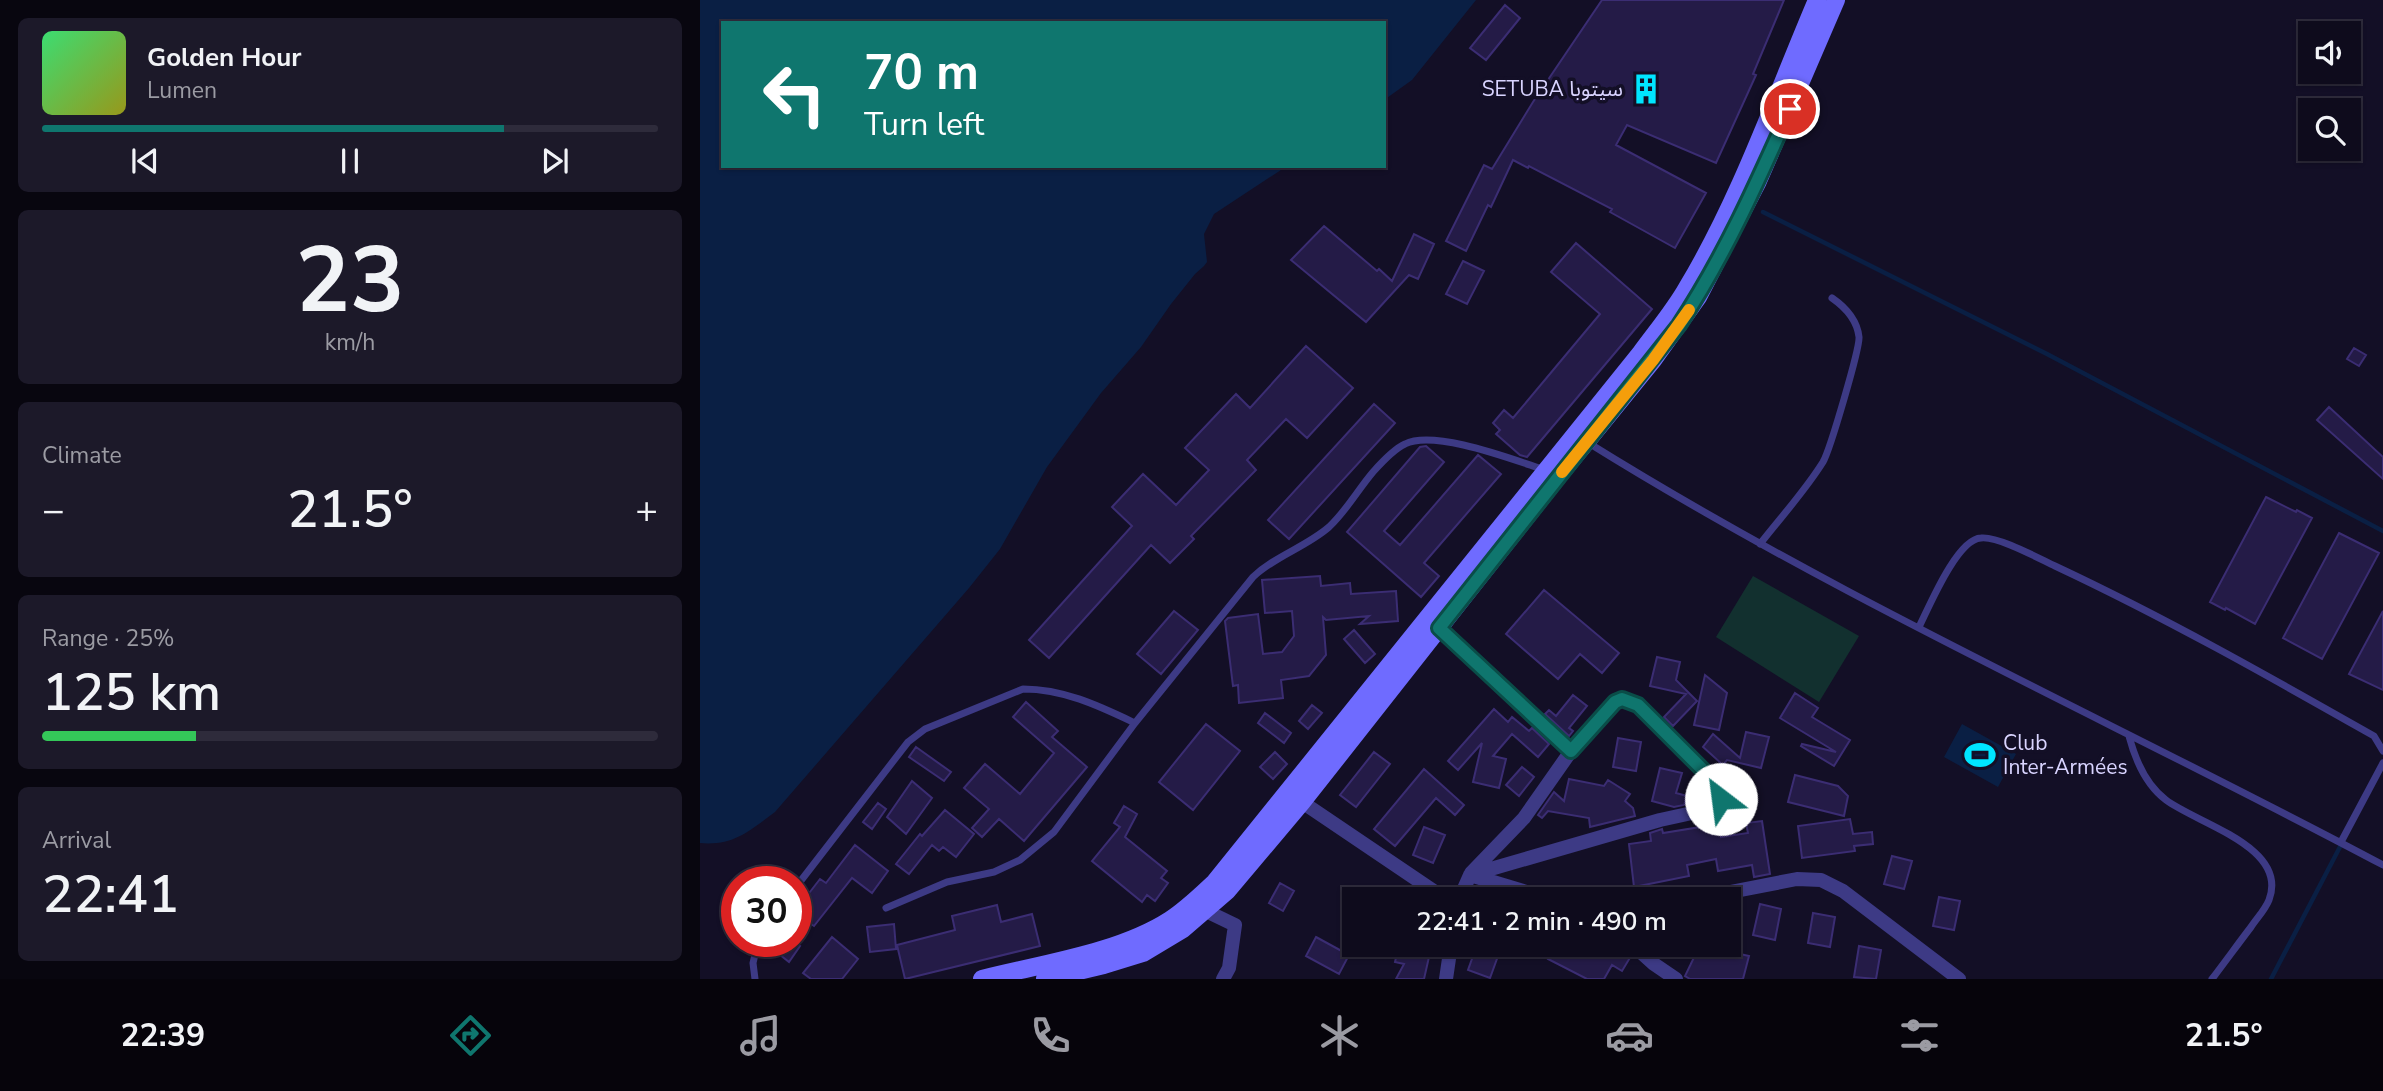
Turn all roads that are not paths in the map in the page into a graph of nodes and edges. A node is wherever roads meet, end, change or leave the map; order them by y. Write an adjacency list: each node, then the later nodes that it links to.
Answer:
1 (1817, 0): 4 (main road)
2 (1836, 0): 4 (main road)
3 (1832, 298): 6 (lane)
4 (1581, 437): 5 (main road); 6 (lane)
5 (1551, 474): 8 (main road); 9 (main road); 10 (lane)
6 (1760, 544): 7 (lane)
7 (1919, 627): 11 (lane); 13 (lane)
8 (1439, 628): 9 (main road); 12 (street)
9 (1421, 638): 15 (main road); 30 (main road)
10 (1135, 723): 18 (lane); 24 (lane)
11 (2129, 736): 16 (lane); 36 (lane)
12 (1571, 751): 19 (street); 19 (street)
13 (2383, 751)
14 (2383, 763): 16 (lane)
15 (1302, 802): 20 (street); 25 (main road)
16 (2341, 842): 17 (lane)
17 (2383, 865)
18 (812, 866)
19 (1470, 875): 21 (street); 22 (street)
20 (1428, 887)
21 (1465, 887)
22 (1510, 887)
23 (1741, 890): 35 (street)
24 (886, 908)
25 (1206, 911): 31 (main road); 32 (street)
26 (754, 957): 29 (lane)
27 (1449, 957): 33 (street)
28 (1646, 957): 34 (street)
29 (755, 979)
30 (982, 979)
31 (1045, 979)
32 (1223, 979)
33 (1446, 979)
34 (1676, 979)
35 (1959, 979)
36 (2212, 979)

